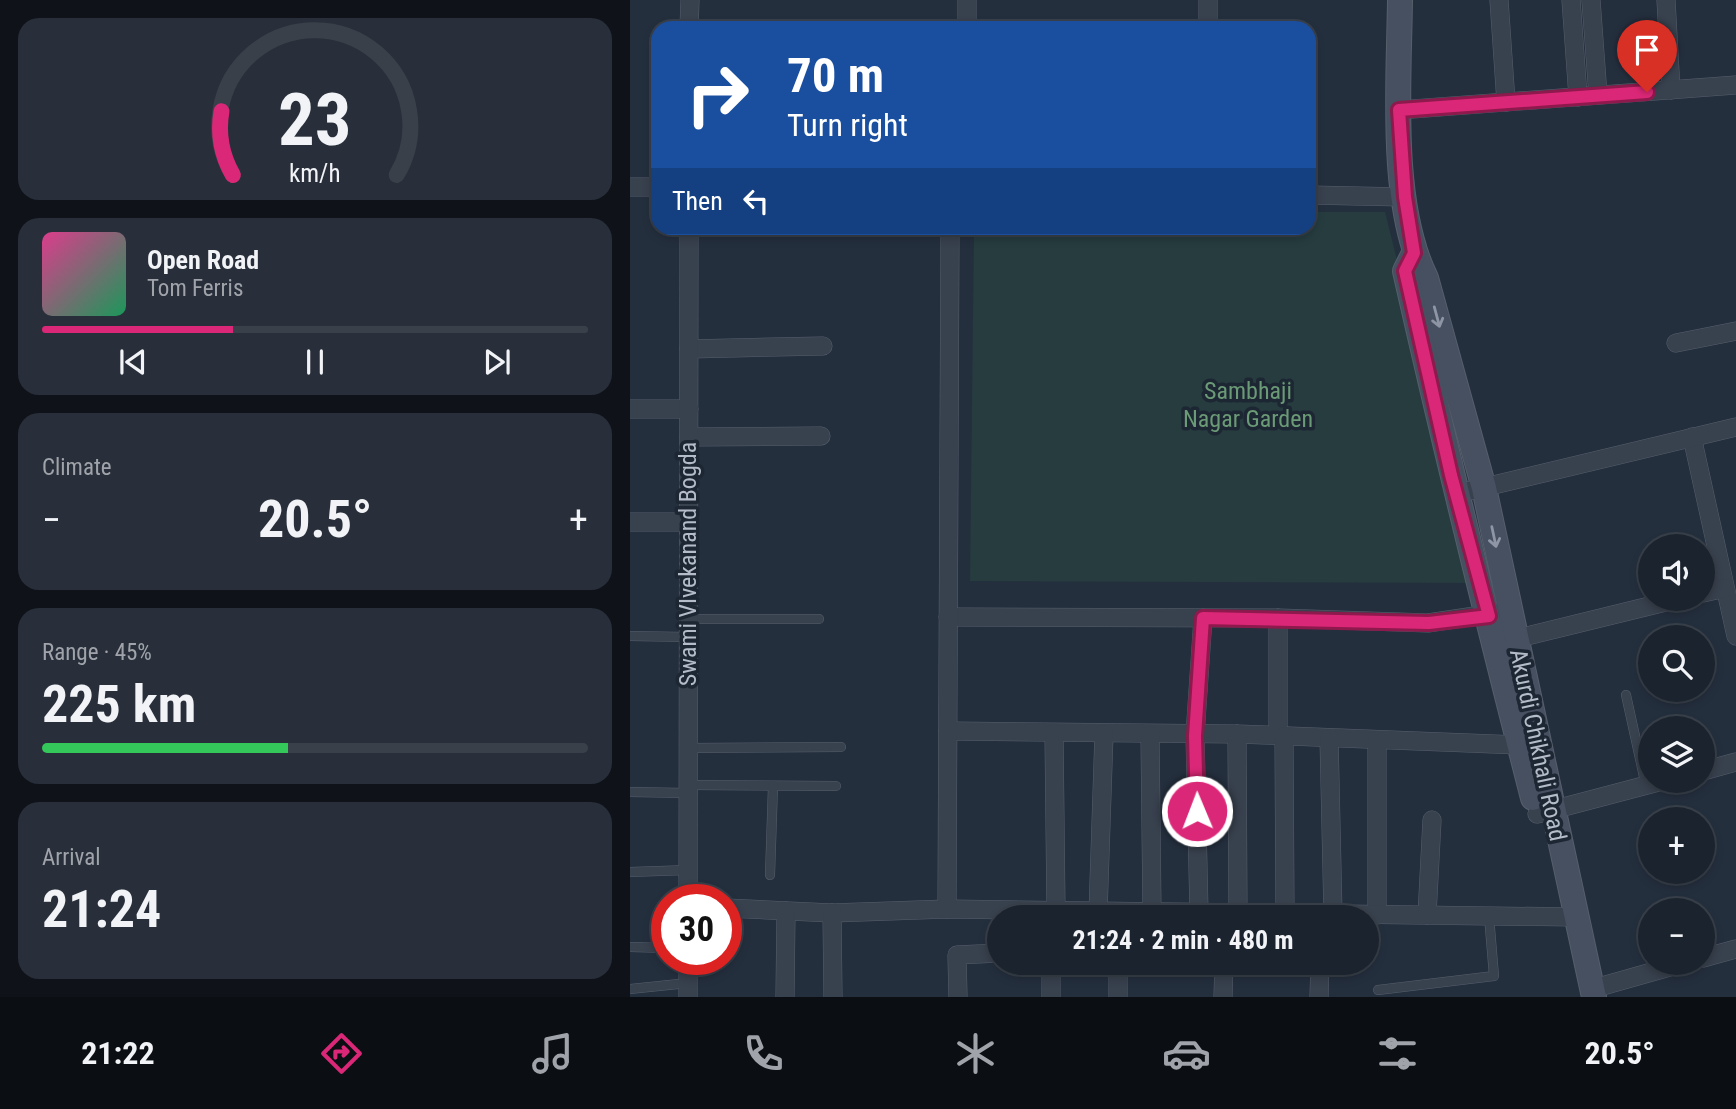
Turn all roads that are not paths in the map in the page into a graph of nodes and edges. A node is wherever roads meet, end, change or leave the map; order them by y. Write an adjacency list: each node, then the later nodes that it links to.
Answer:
1 (690, 0): 9 (street)
2 (967, 0): 10 (street)
3 (1208, 0): 11 (street)
4 (1400, 0): 17 (main road, Akurdi Chikhali Road)
5 (1499, 0): 16 (street)
6 (1571, 0): 15 (street)
7 (1591, 0): 14 (street)
8 (1666, 0): 13 (street)
9 (690, 21)
10 (967, 21)
11 (1208, 21)
12 (1736, 85): 13 (street)
13 (1671, 90): 14 (street)
14 (1598, 95): 15 (street)
15 (1578, 97): 16 (street)
16 (1506, 102): 17 (street)
17 (1399, 110): 21 (main road, Akurdi Chikhali Road)
18 (630, 187): 19 (street)
19 (651, 187)
20 (1316, 195): 21 (street)
21 (1405, 197): 24 (main road, Akurdi Chikhali Road)
22 (689, 235): 28 (street, Swami VIvekanand Bogda)
23 (950, 235): 42 (street)
24 (1414, 253): 35 (main road, Akurdi Chikhali Road, one-way to 35); 36 (main road)
25 (1736, 331): 26 (street)
26 (1676, 343)
27 (823, 346): 28 (street)
28 (689, 349): 30 (street, Swami VIvekanand Bogda)
29 (630, 409): 30 (street)
30 (689, 409): 33 (street, Swami VIvekanand Bogda)
31 (1736, 427): 34 (street)
32 (821, 436): 33 (street)
33 (689, 437): 38 (street, Swami VIvekanand Bogda)
34 (1692, 437): 35 (street); 39 (street)
35 (1484, 488): 36 (street); 41 (main road, Akurdi Chikhali Road, one-way to 41)
36 (1456, 494): 41 (main road)
37 (630, 522): 38 (street)
38 (689, 522): 47 (street, Swami VIvekanand Bogda)
39 (1730, 597): 46 (street)
40 (1638, 609): 49 (street)
41 (1499, 611): 44 (street); 49 (main road, Akurdi Chikhali Road); 60 (main road)
42 (948, 617): 43 (street); 51 (street)
43 (1203, 618): 44 (street); 56 (street)
44 (1279, 618): 57 (street)
45 (819, 619): 47 (lane)
46 (1735, 627)
47 (688, 628): 48 (lane); 63 (street, Swami VIvekanand Bogda)
48 (630, 636)
49 (1515, 639): 71 (main road, Akurdi Chikhali Road)
50 (1626, 695): 62 (lane)
51 (948, 731): 52 (street); 86 (street)
52 (1055, 733): 53 (street); 77 (street)
53 (1104, 734): 55 (street); 78 (street)
54 (1237, 734): 56 (street); 57 (street); 81 (street)
55 (1150, 735): 56 (street); 79 (street)
56 (1195, 736): 80 (street)
57 (1281, 736): 58 (street); 82 (street)
58 (1329, 738): 59 (street); 83 (street)
59 (1377, 740): 60 (street); 84 (street)
60 (1519, 745): 71 (main road)
61 (841, 747): 63 (lane)
62 (1638, 747)
63 (688, 748): 69 (street, Swami VIvekanand Bogda)
64 (1736, 762): 65 (street)
65 (1715, 768)
66 (773, 786): 67 (lane); 69 (lane); 75 (lane)
67 (836, 786)
68 (1638, 788): 71 (street)
69 (688, 789): 70 (lane); 73 (street, Swami VIvekanand Bogda)
70 (630, 792)
71 (1544, 812): 93 (main road)
72 (1432, 820): 91 (street)
73 (688, 870): 74 (lane); 76 (street, Swami VIvekanand Bogda)
74 (630, 872)
75 (770, 876)
76 (688, 884)
77 (1056, 905)
78 (1098, 905)
79 (1152, 905)
80 (1199, 905)
81 (1228, 905)
82 (1284, 905)
83 (1325, 905)
84 (1377, 905)
85 (742, 909): 87 (street)
86 (947, 909): 88 (street); 89 (street)
87 (786, 911): 89 (street); 108 (street)
88 (987, 912)
89 (832, 913): 109 (street)
90 (1379, 915): 91 (street)
91 (1427, 915): 92 (street)
92 (1489, 916): 93 (street); 106 (lane)
93 (1567, 917): 107 (main road)
94 (630, 947): 95 (lane)
95 (651, 948)
96 (1736, 949): 98 (street)
97 (987, 954): 110 (street)
98 (1715, 955)
99 (1051, 975): 111 (street)
100 (1118, 975): 112 (street)
101 (1224, 975): 113 (street)
102 (1320, 975): 114 (street)
103 (1647, 975): 107 (street)
104 (630, 989): 105 (lane)
105 (688, 990)
106 (1378, 990)
107 (1588, 994)
108 (785, 997)
109 (833, 997)
110 (958, 997)
111 (1051, 997)
112 (1118, 997)
113 (1223, 997)
114 (1319, 997)

